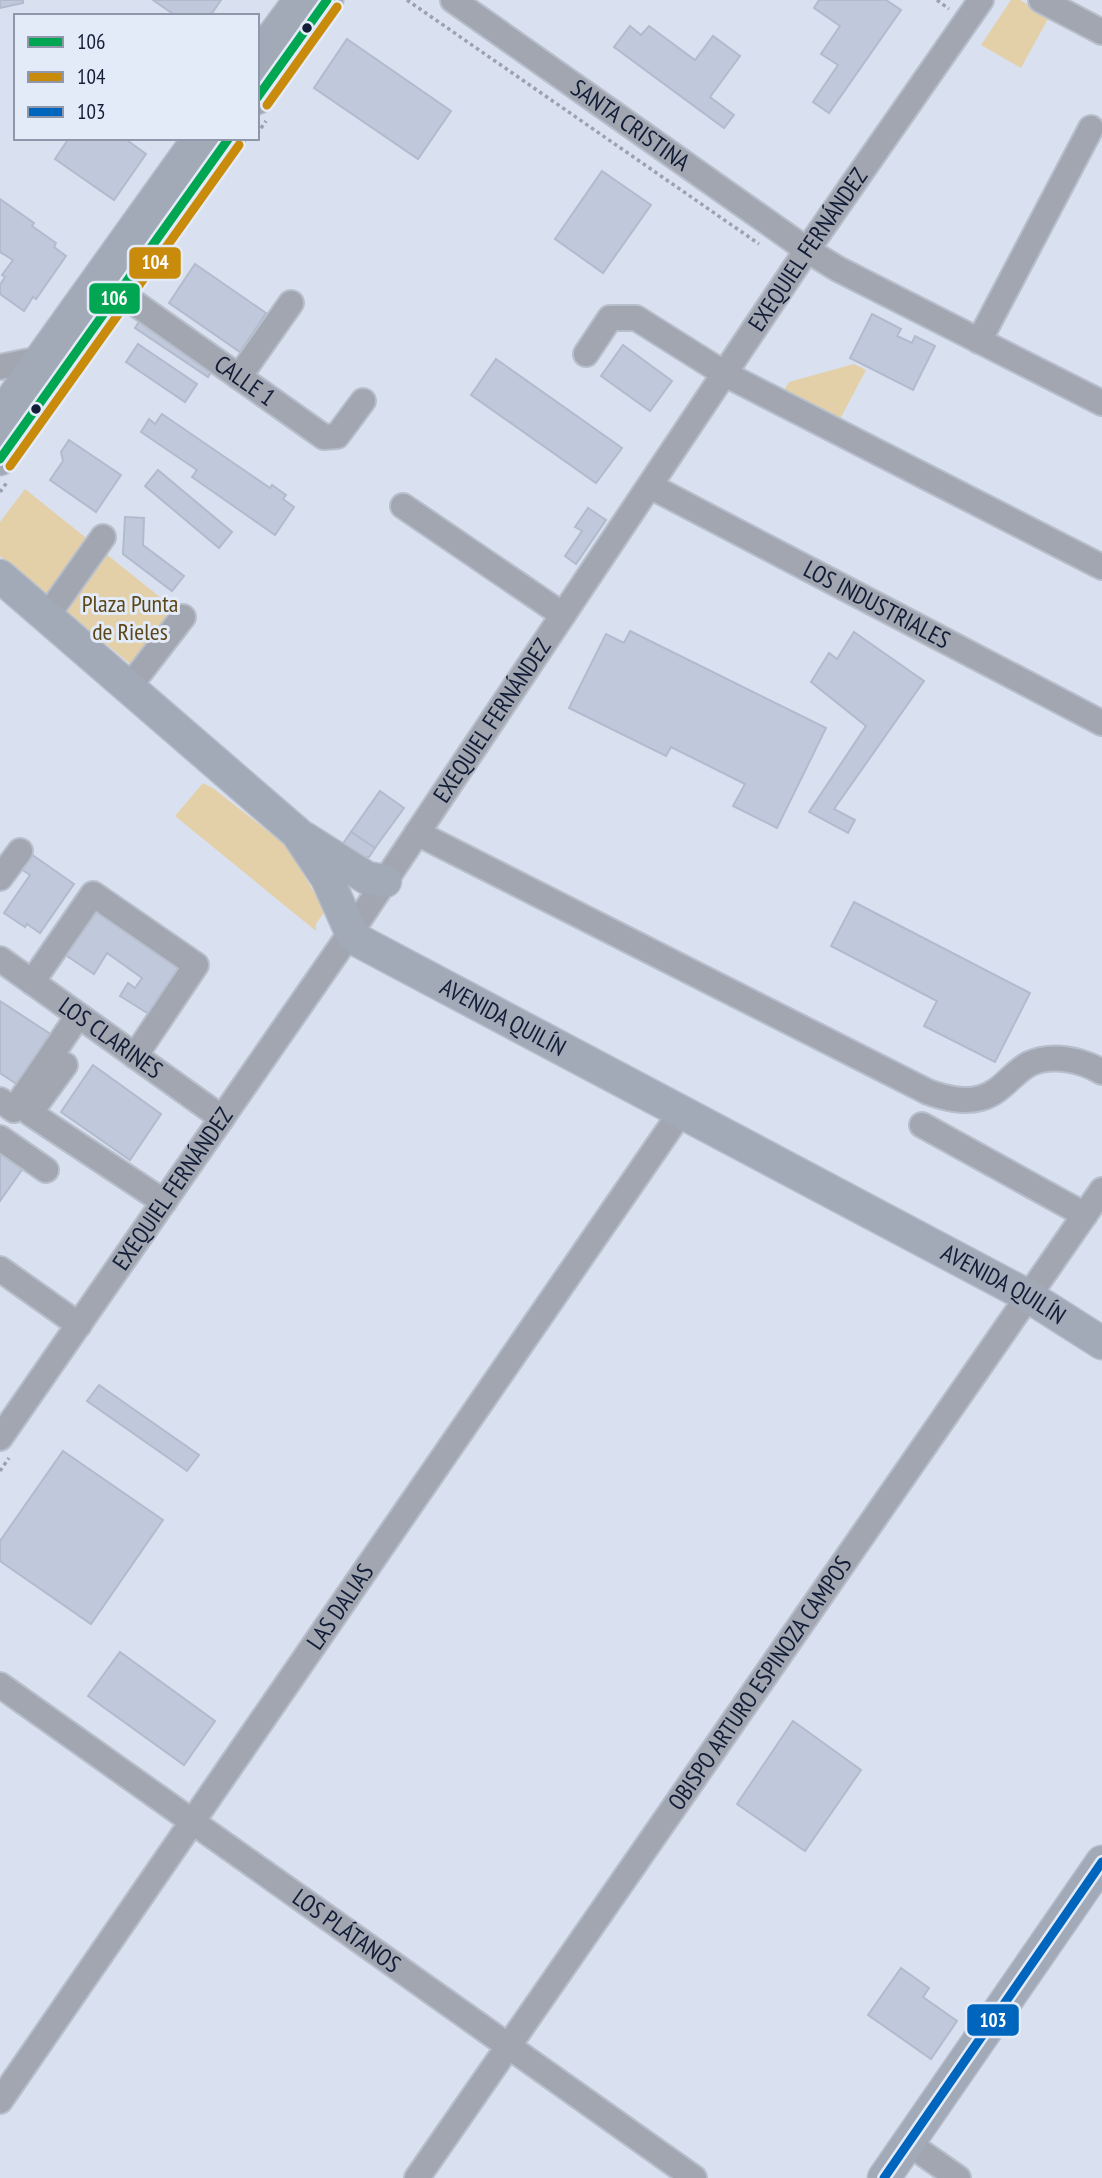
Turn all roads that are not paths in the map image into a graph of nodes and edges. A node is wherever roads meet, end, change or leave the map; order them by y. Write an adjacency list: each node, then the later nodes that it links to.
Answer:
1 (300, 0): 7 (main road)
2 (327, 0): 8 (main road)
3 (453, 0): 12 (street, SANTA CRISTINA)
4 (1041, 0): 6 (street)
5 (970, 5): 12 (street, EXEQUIEL FERNÁNDEZ)
6 (1102, 32)
7 (259, 55)
8 (259, 95)
9 (1091, 128): 15 (street)
10 (198, 140): 17 (main road)
11 (228, 140): 13 (main road)
12 (807, 250): 15 (street, SANTA CRISTINA); 19 (street, EXEQUIEL FERNÁNDEZ)
13 (119, 292): 20 (street, CALLE 1); 24 (main road)
14 (291, 303): 20 (street)
15 (979, 341): 22 (street, SANTA CRISTINA)
16 (586, 354): 19 (street)
17 (40, 359): 18 (street); 23 (main road)
18 (0, 367)
19 (725, 374): 25 (street, EXEQUIEL FERNÁNDEZ); 28 (street)
20 (239, 377): 21 (street, CALLE 1)
21 (363, 401)
22 (1102, 403)
23 (0, 416)
24 (0, 458)
25 (650, 486): 30 (street, EXEQUIEL FERNÁNDEZ); 34 (street, LOS INDUSTRIALES)
26 (403, 506): 30 (street)
27 (103, 537): 31 (street)
28 (1102, 567)
29 (0, 576): 31 (main road, AVENIDA QUILÍN)
30 (563, 615): 36 (street, EXEQUIEL FERNÁNDEZ)
31 (47, 617): 33 (main road, AVENIDA QUILÍN)
32 (183, 617): 33 (street)
33 (129, 687): 35 (main road, AVENIDA QUILÍN)
34 (1102, 723)
35 (297, 833): 39 (main road); 40 (main road, AVENIDA QUILÍN)
36 (417, 833): 39 (street, EXEQUIEL FERNÁNDEZ); 46 (street)
37 (20, 851): 38 (street)
38 (0, 878)
39 (385, 881): 40 (street, EXEQUIEL FERNÁNDEZ)
40 (351, 932): 48 (main road, AVENIDA QUILÍN); 49 (street, EXEQUIEL FERNÁNDEZ)
41 (0, 959): 42 (street, LOS CLARINES)
42 (32, 982): 43 (street, LOS CLARINES); 44 (street)
43 (78, 1016): 44 (street, LOS CLARINES); 47 (street)
44 (135, 1056): 49 (street, LOS CLARINES)
45 (65, 1065): 54 (street)
46 (1102, 1072)
47 (0, 1100)
48 (681, 1112): 56 (main road, AVENIDA QUILÍN); 62 (street, LAS DALIAS)
49 (222, 1118): 54 (street, EXEQUIEL FERNÁNDEZ)
50 (922, 1125): 53 (street)
51 (0, 1138): 52 (street)
52 (46, 1170)
53 (1097, 1200): 56 (street, OBISPO ARTURO ESPINOZA CAMPOS)
54 (164, 1202): 57 (street, EXEQUIEL FERNÁNDEZ)
55 (0, 1269): 57 (street)
56 (1028, 1296): 58 (main road, AVENIDA QUILÍN); 64 (street, OBISPO ARTURO ESPINOZA CAMPOS)
57 (79, 1325): 59 (street, EXEQUIEL FERNÁNDEZ)
58 (1102, 1343)
59 (9, 1407): 60 (street, EXEQUIEL FERNÁNDEZ)
60 (0, 1438)
61 (0, 1685): 62 (street, LOS PLÁTANOS)
62 (192, 1822): 64 (street, LOS PLÁTANOS); 65 (street, LAS DALIAS)
63 (1102, 1863): 66 (main road)
64 (508, 2046): 67 (street, OBISPO ARTURO ESPINOZA CAMPOS); 68 (street, LOS PLÁTANOS)
65 (0, 2101)
66 (908, 2143): 69 (main road); 70 (street)
67 (417, 2178)
68 (694, 2178)
69 (884, 2178)
70 (958, 2178)

